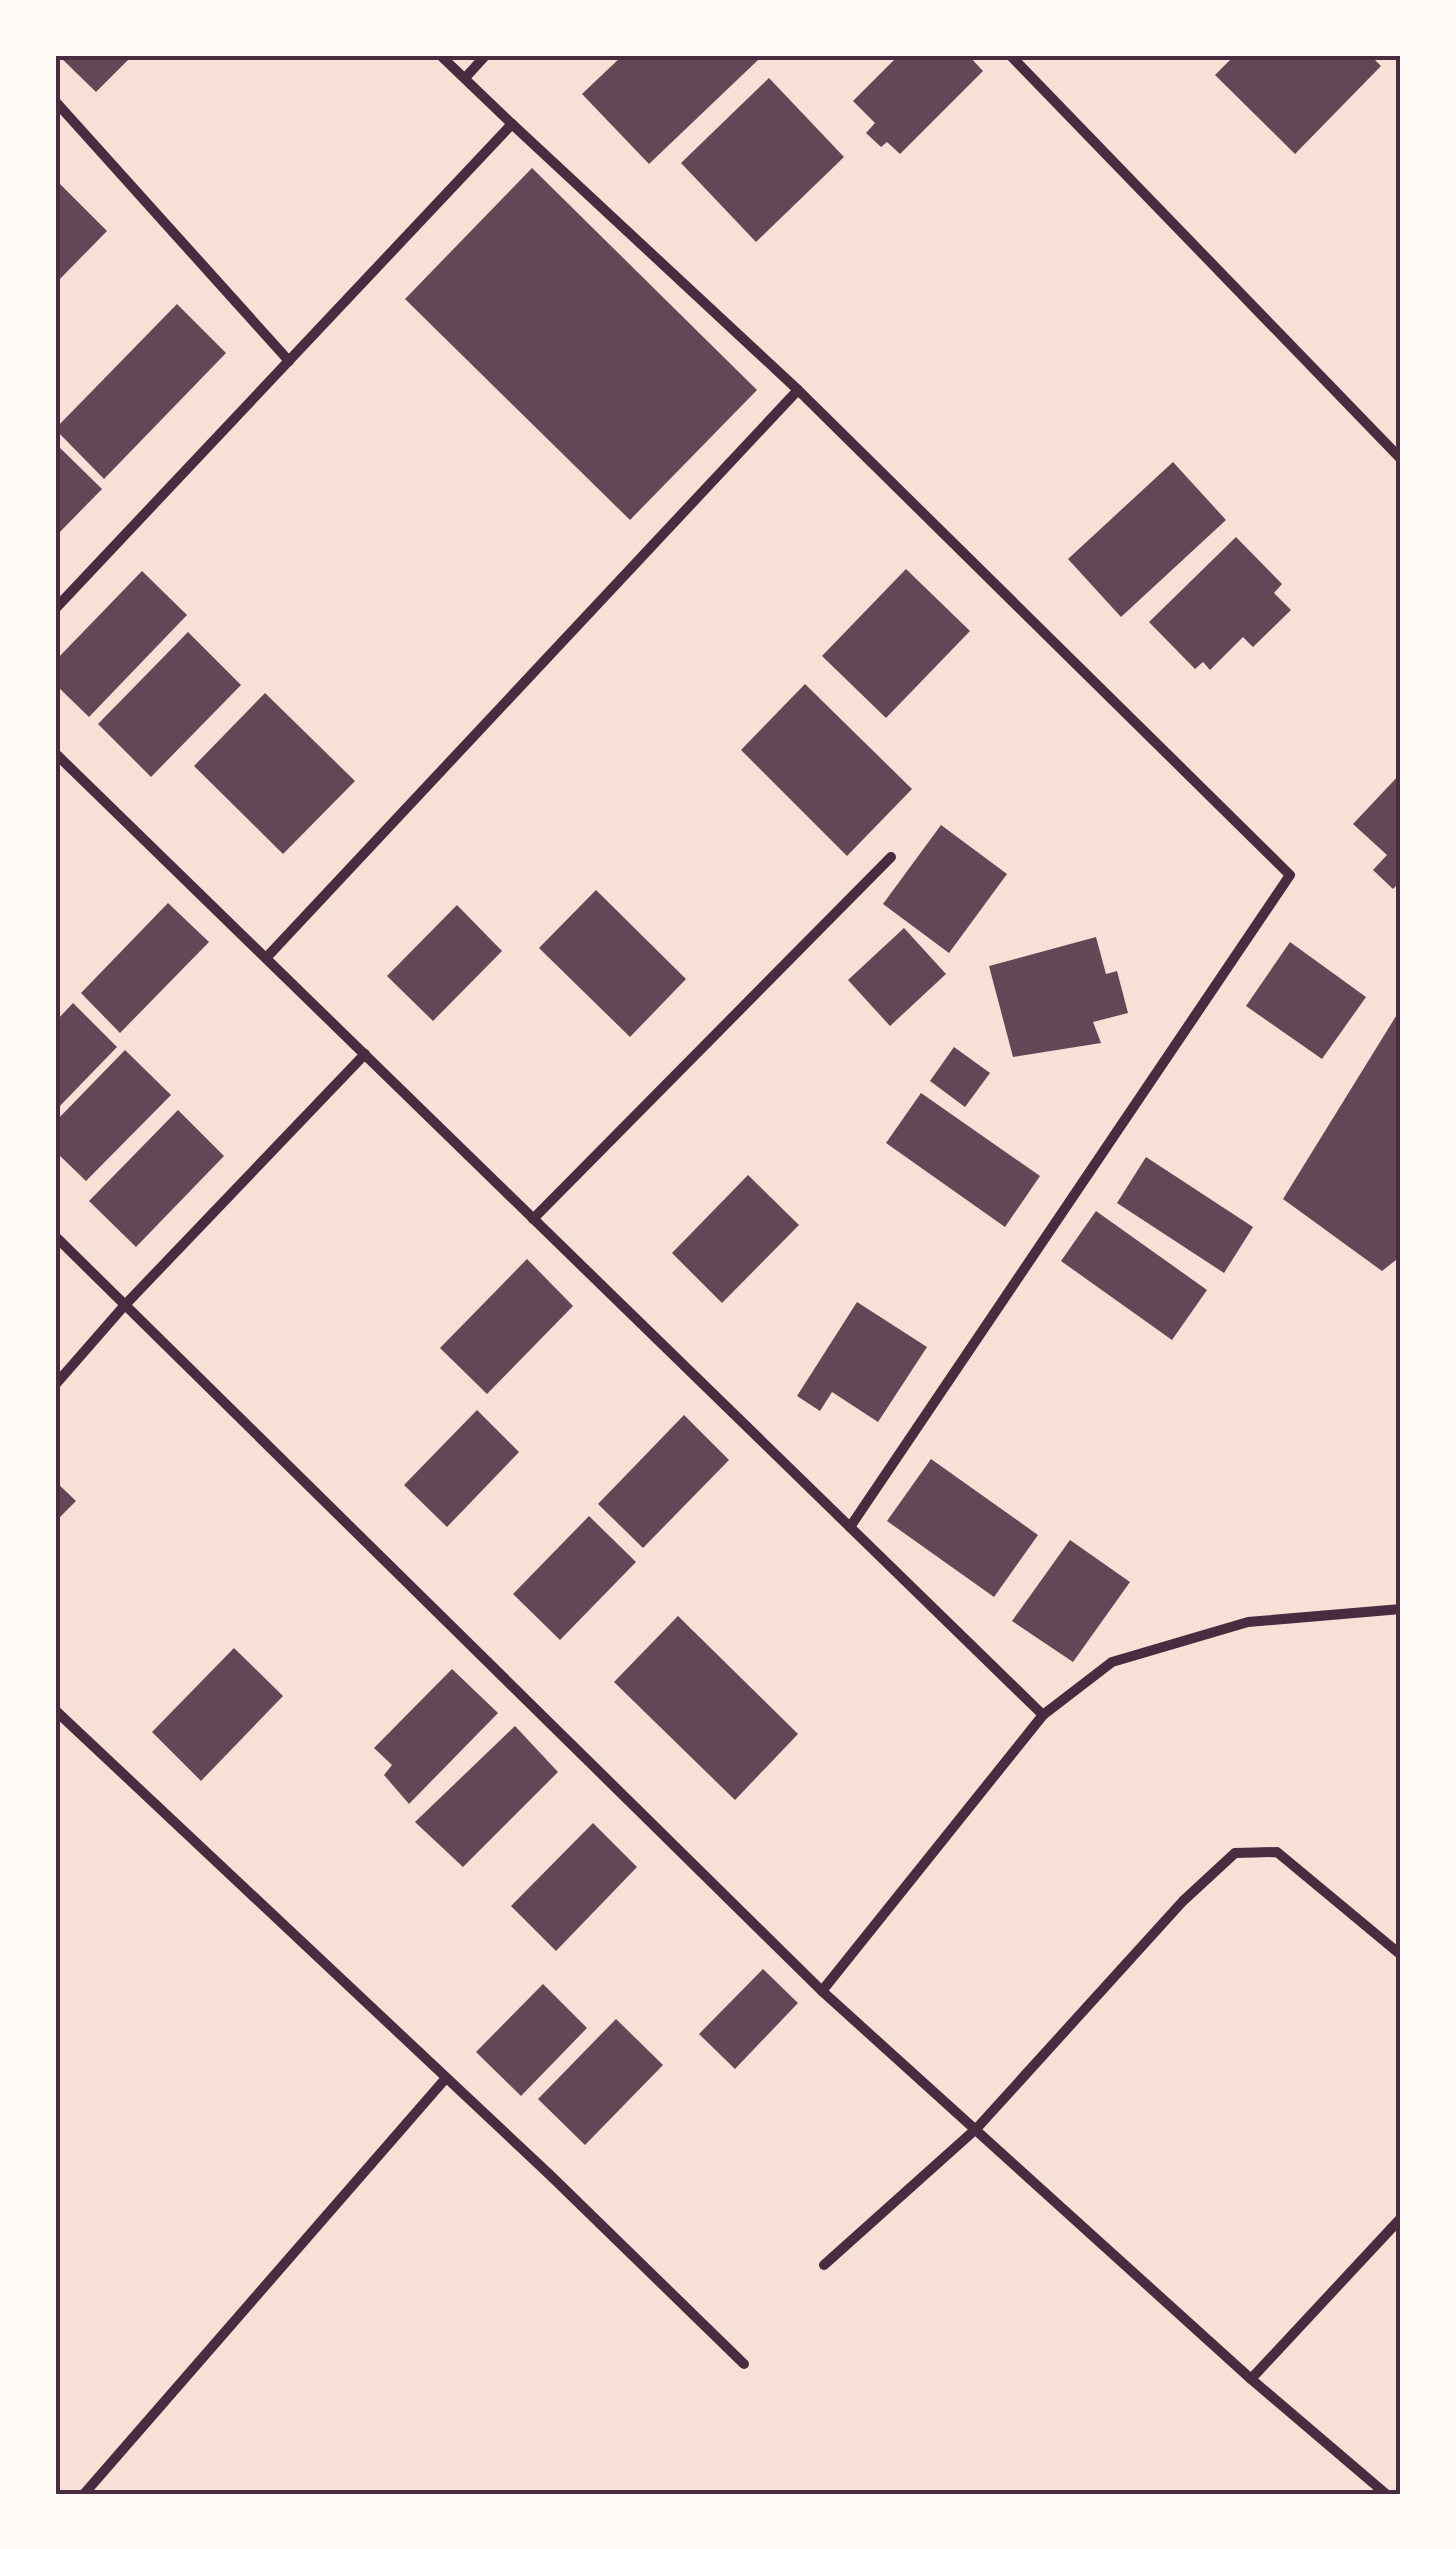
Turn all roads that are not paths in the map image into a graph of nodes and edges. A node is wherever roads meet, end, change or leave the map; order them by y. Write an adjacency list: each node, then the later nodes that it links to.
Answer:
1 (440, 55): 4 (street)
2 (486, 55): 4 (street)
3 (1010, 55): 9 (street)
4 (464, 78): 6 (street)
5 (55, 102): 7 (street)
6 (512, 124): 7 (street); 8 (street)
7 (290, 360): 10 (street)
8 (798, 390): 13 (street); 19 (street)
9 (1401, 459)
10 (55, 609)
11 (55, 753): 13 (street)
12 (891, 857): 15 (street)
13 (266, 958): 14 (street)
14 (365, 1054): 15 (street); 17 (street)
15 (534, 1219): 19 (street)
16 (55, 1236): 17 (street)
17 (124, 1306): 18 (street); 24 (street)
18 (55, 1385)
19 (850, 1527): 22 (street)
20 (1401, 1609): 22 (street)
21 (55, 1710): 25 (street)
22 (1043, 1715): 24 (street)
23 (1401, 1955): 26 (street)
24 (822, 1991): 26 (street)
25 (446, 2078): 29 (street); 31 (street)
26 (978, 2128): 28 (street); 30 (street)
27 (1401, 2218): 30 (street)
28 (824, 2265)
29 (744, 2364)
30 (1251, 2380): 32 (street)
31 (84, 2494)
32 (1386, 2494)

